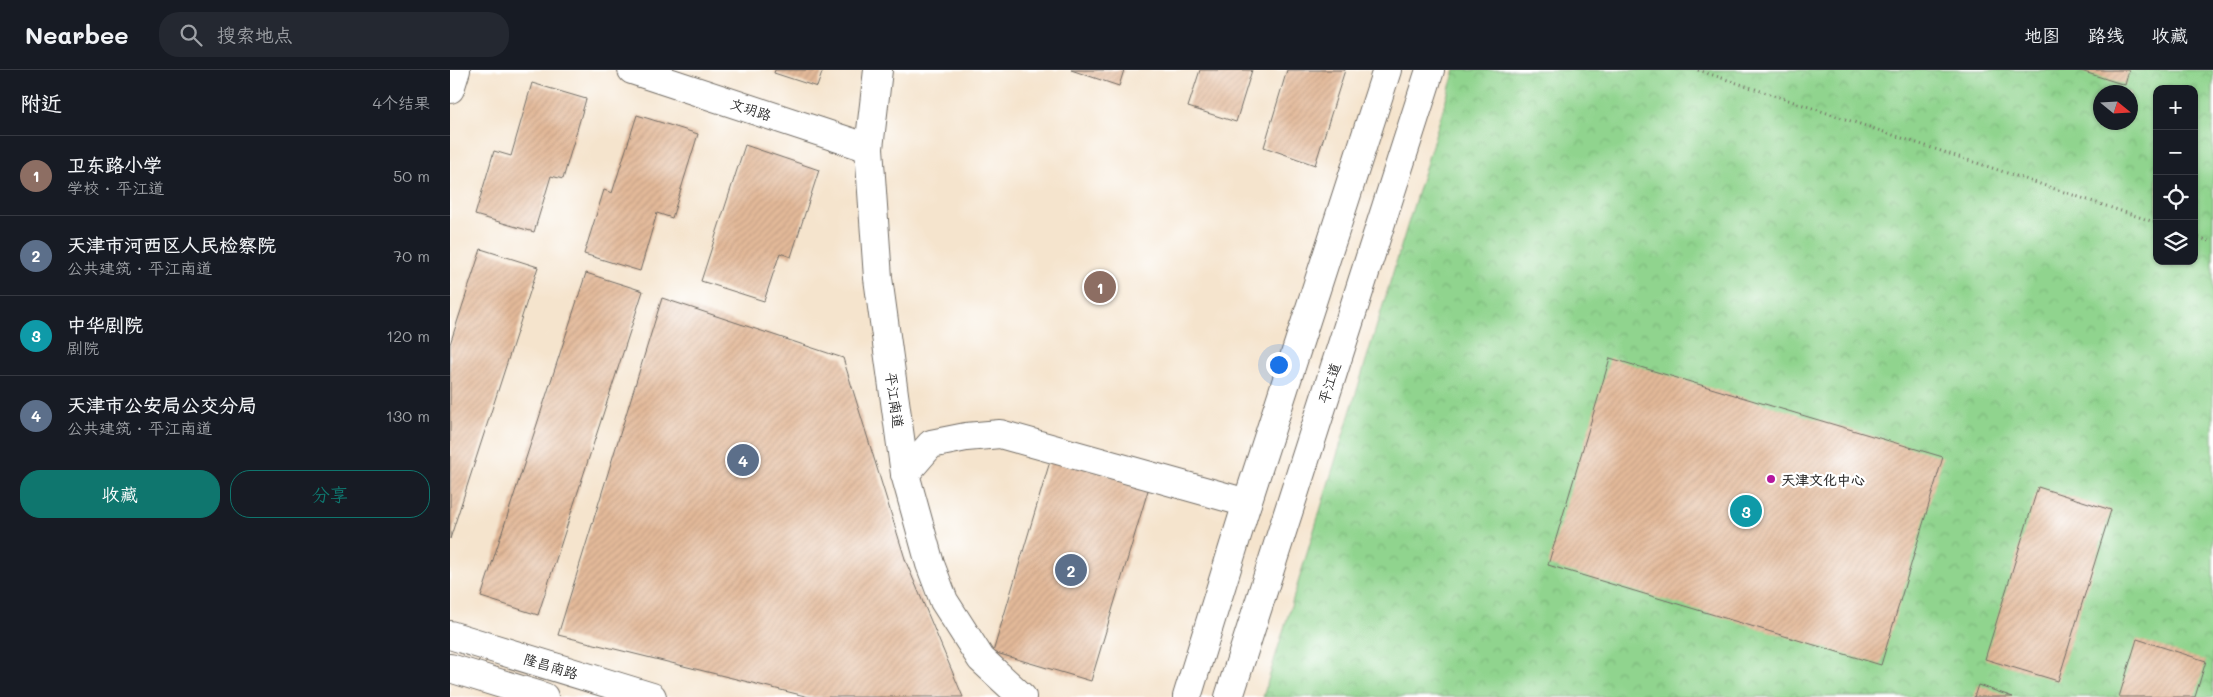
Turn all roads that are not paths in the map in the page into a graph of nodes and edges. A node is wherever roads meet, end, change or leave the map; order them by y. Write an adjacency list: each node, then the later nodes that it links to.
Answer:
1 (456, 70): 6 (main road)
2 (632, 70): 7 (main road, 文玥路)
3 (878, 70): 7 (main road, 平江南道)
4 (1387, 70): 9 (main road)
5 (1430, 70): 16 (main road, 平江道)
6 (450, 88)
7 (869, 148): 8 (main road, 平江南道)
8 (905, 474): 9 (main road); 14 (main road, 平江南道)
9 (1247, 504): 15 (main road)
10 (450, 635): 13 (main road, 隆昌南路)
11 (450, 668): 12 (main road)
12 (544, 697)
13 (652, 697)
14 (1022, 697)
15 (1187, 697)
16 (1229, 697)

